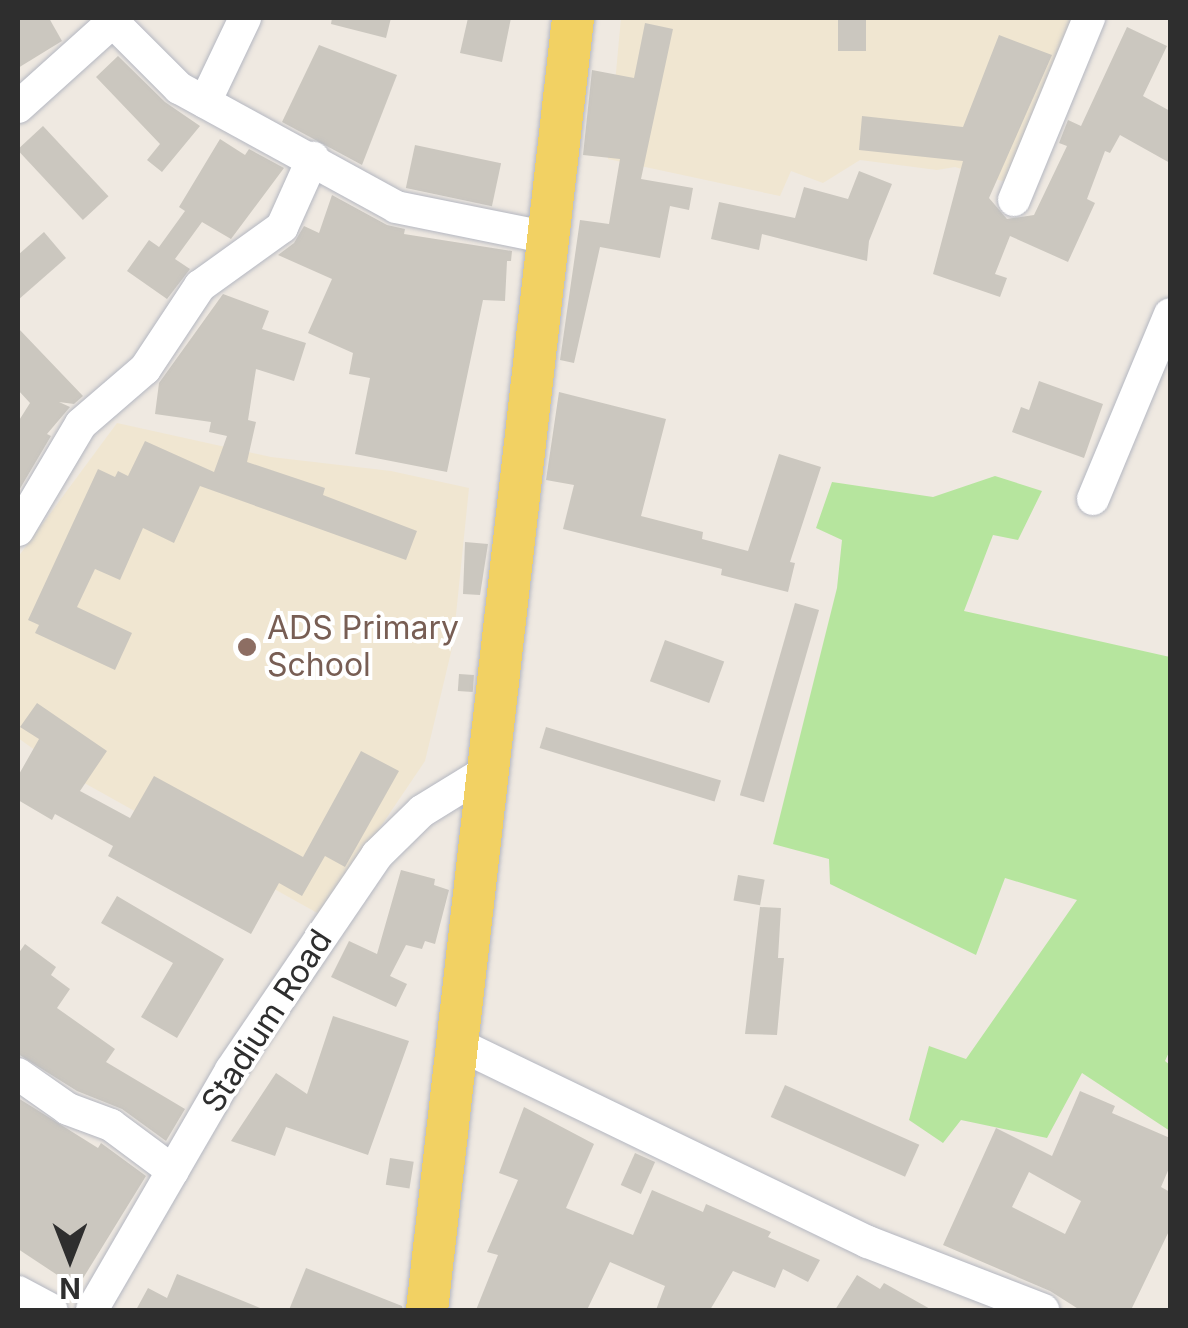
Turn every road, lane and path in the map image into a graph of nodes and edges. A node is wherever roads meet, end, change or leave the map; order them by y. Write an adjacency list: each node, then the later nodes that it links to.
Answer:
1 (245, 18): 4 (street)
2 (573, 18): 8 (main road)
3 (1090, 18): 7 (street)
4 (205, 102): 5 (street); 6 (street)
5 (18, 107)
6 (313, 158): 8 (street); 11 (street)
7 (1014, 200)
8 (550, 238): 12 (main road)
9 (1170, 314): 10 (street)
10 (1093, 499)
11 (18, 530)
12 (487, 771): 13 (main road); 15 (street, Stadium Road)
13 (458, 1044): 19 (main road); 20 (street)
14 (18, 1074): 15 (street)
15 (173, 1171): 18 (street, Stadium Road)
16 (18, 1292): 17 (street)
17 (52, 1310)
18 (92, 1310)
19 (427, 1310)
20 (1043, 1310)

